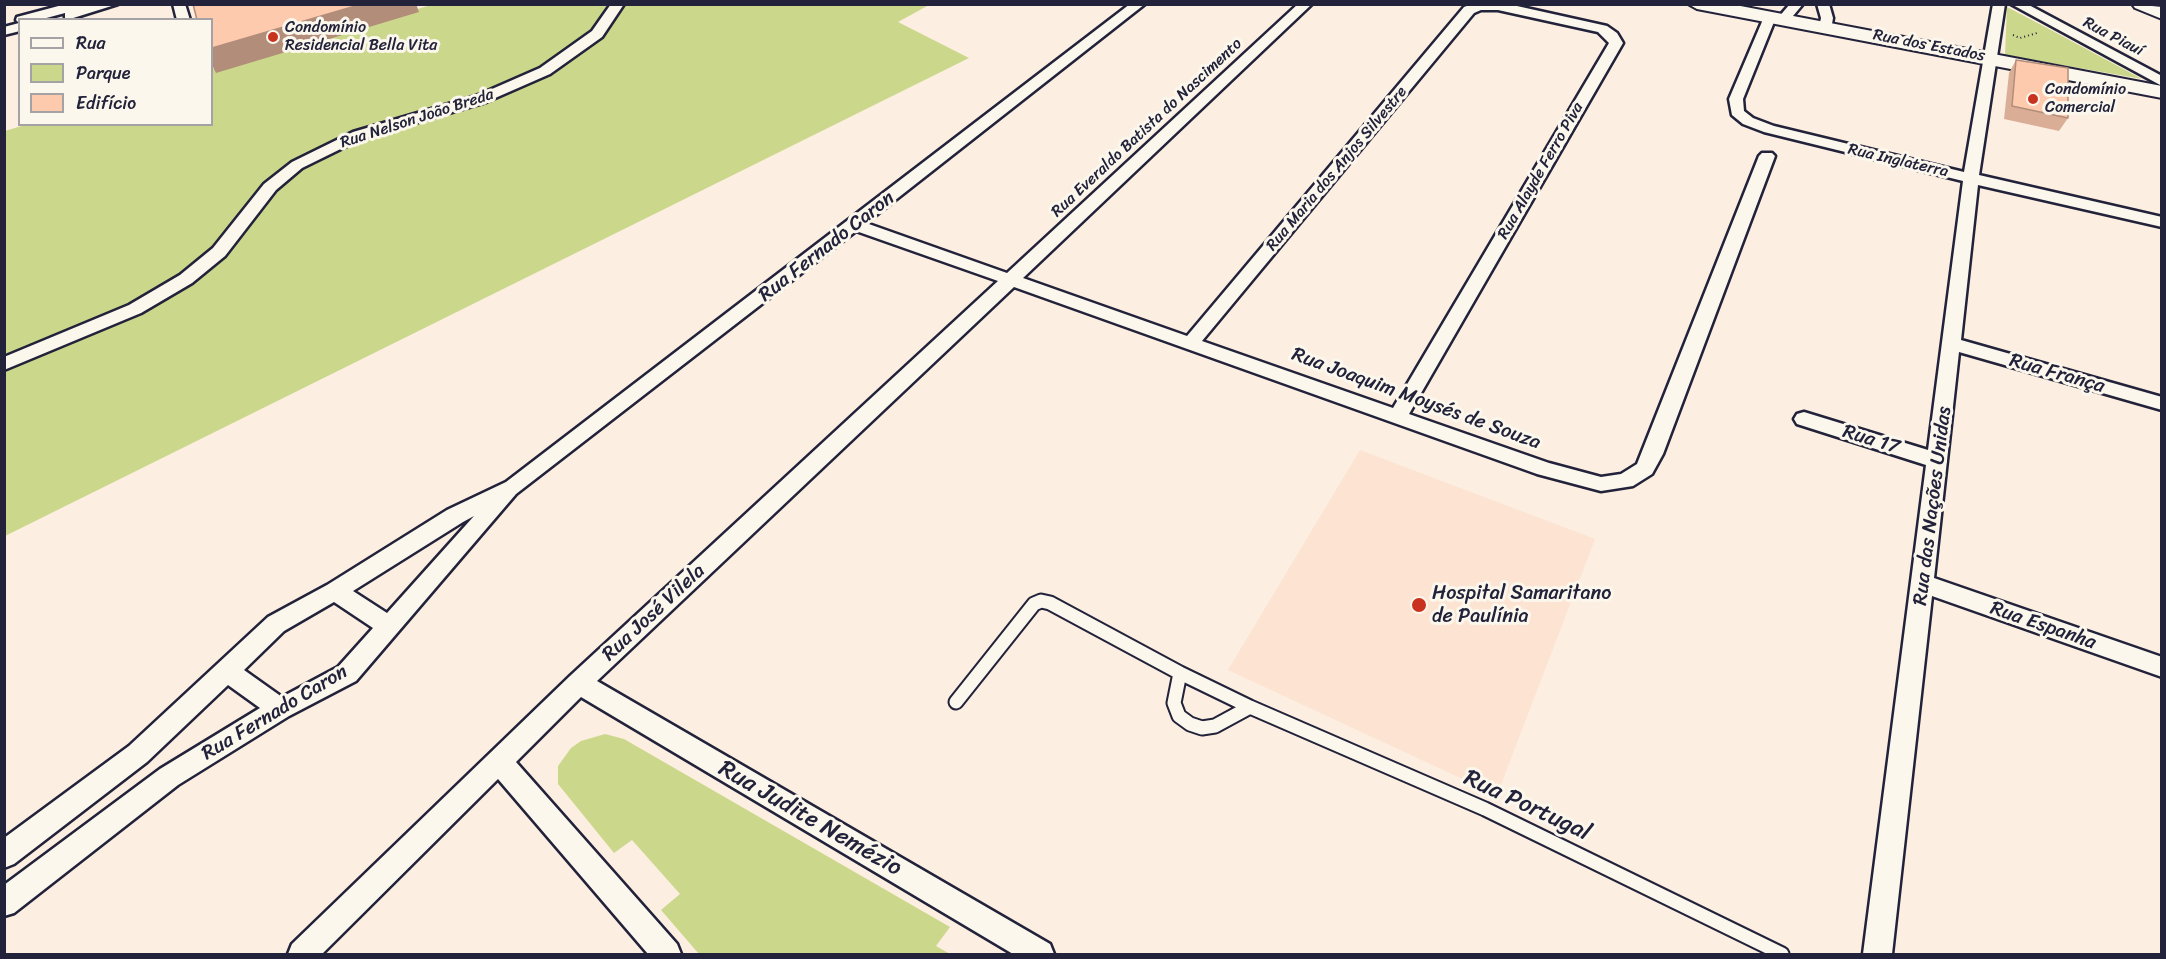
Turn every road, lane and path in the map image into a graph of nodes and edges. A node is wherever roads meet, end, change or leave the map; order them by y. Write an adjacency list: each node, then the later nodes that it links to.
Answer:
1 (83, 4): 14 (street)
2 (112, 4): 15 (street)
3 (618, 4): 28 (street, Rua Nelson João Breda)
4 (1139, 4): 24 (street, Rua Fernado Caron)
5 (1306, 4): 25 (street, Rua Everaldo Batista do Nascimento)
6 (1697, 4): 16 (street, Rua dos Estados)
7 (1797, 4): 16 (street)
8 (1823, 4): 17 (street)
9 (1999, 4): 18 (street, Rua das Nações Unidas)
10 (2017, 4): 19 (street, Rua Piauí)
11 (2141, 4): 13 (street)
12 (1489, 6): 26 (street, Rua Maria dos Anjos Silvestre); 30 (street, Rua Alayde Ferro Piva)
13 (2162, 14)
14 (29, 18)
15 (60, 18)
16 (1776, 18): 17 (street, Rua dos Estados); 22 (street, Rua Inglaterra)
17 (1826, 27): 18 (street, Rua dos Estados)
18 (1990, 58): 20 (street, Rua dos Estados); 22 (street, Rua das Nações Unidas)
19 (2162, 82)
20 (2162, 92)
21 (1767, 156): 30 (street, Rua Joaquim Moysés de Souza)
22 (1971, 178): 23 (street, Rua Inglaterra); 27 (street, Rua das Nações Unidas)
23 (2162, 222)
24 (856, 225): 25 (street, Rua Joaquim Moysés de Souza); 33 (street, Rua Fernado Caron)
25 (1012, 279): 26 (street, Rua Joaquim Moysés de Souza); 40 (street, Rua José Vilela)
26 (1191, 344): 30 (street, Rua Joaquim Moysés de Souza)
27 (1952, 344): 29 (street, Rua França); 32 (street, Rua das Nações Unidas)
28 (4, 363)
29 (2162, 404)
30 (1398, 416)
31 (1804, 419): 32 (street, Rua 17)
32 (1938, 461): 34 (street, Rua das Nações Unidas)
33 (513, 487): 35 (street, Rua Fernado Caron); 36 (street, Rua Fernado Caron)
34 (1924, 584): 37 (street, Rua Espanha); 51 (street, Rua das Nações Unidas)
35 (335, 591): 36 (street); 38 (street, Rua Fernado Caron)
36 (390, 627): 43 (street, Rua Fernado Caron)
37 (2162, 667)
38 (227, 671): 43 (street); 45 (street, Rua Fernado Caron)
39 (1180, 673): 41 (lane, Rua Portugal); 42 (lane, Rua Portugal); 42 (lane)
40 (579, 683): 44 (street, Rua José Vilela); 49 (street, Rua Judite Nemézio)
41 (956, 702)
42 (1250, 707): 50 (lane, Rua Portugal)
43 (280, 709): 46 (street, Rua Fernado Caron)
44 (499, 760): 47 (street, Rua José Vilela); 48 (street)
45 (4, 855)
46 (4, 903)
47 (302, 954)
48 (667, 954)
49 (1040, 954)
50 (1782, 954)
51 (1877, 954)

